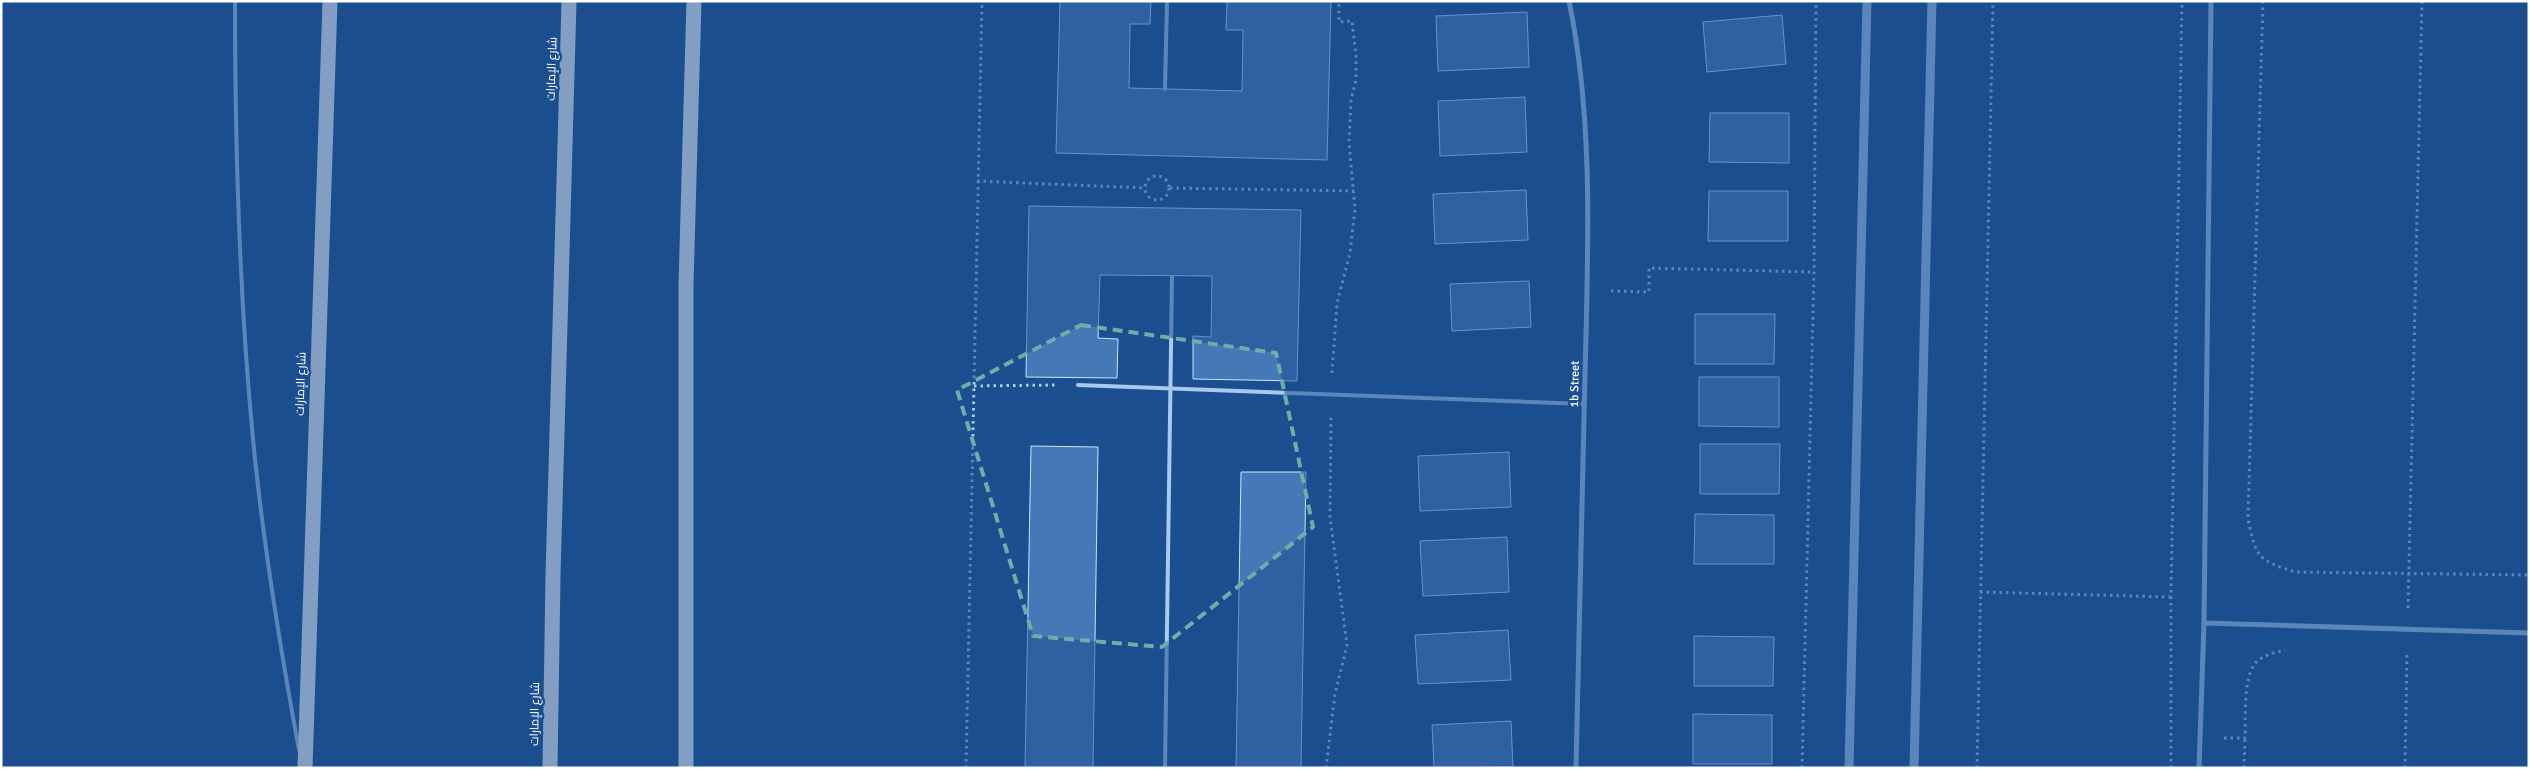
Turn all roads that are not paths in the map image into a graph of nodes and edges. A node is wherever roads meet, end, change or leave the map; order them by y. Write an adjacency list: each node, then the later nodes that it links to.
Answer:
1 (235, 1): 17 (lane)
2 (330, 1): 17 (highway, شارع الإمارات)
3 (569, 1): 18 (highway, شارع الإمارات)
4 (694, 1): 19 (highway)
5 (1167, 1): 10 (lane)
6 (1569, 1): 14 (street, 1b Street)
7 (1867, 1): 22 (street)
8 (1932, 1): 23 (street)
9 (2211, 1): 15 (street)
10 (1165, 89)
11 (1172, 277): 13 (lane)
12 (1078, 385): 13 (lane)
13 (1170, 388): 14 (lane); 20 (lane)
14 (1585, 404): 21 (street, 1b Street)
15 (2204, 623): 16 (street); 24 (street)
16 (2529, 633)
17 (304, 768)
18 (550, 768)
19 (686, 768)
20 (1165, 768)
21 (1576, 768)
22 (1848, 768)
23 (1914, 768)
24 (2200, 768)

